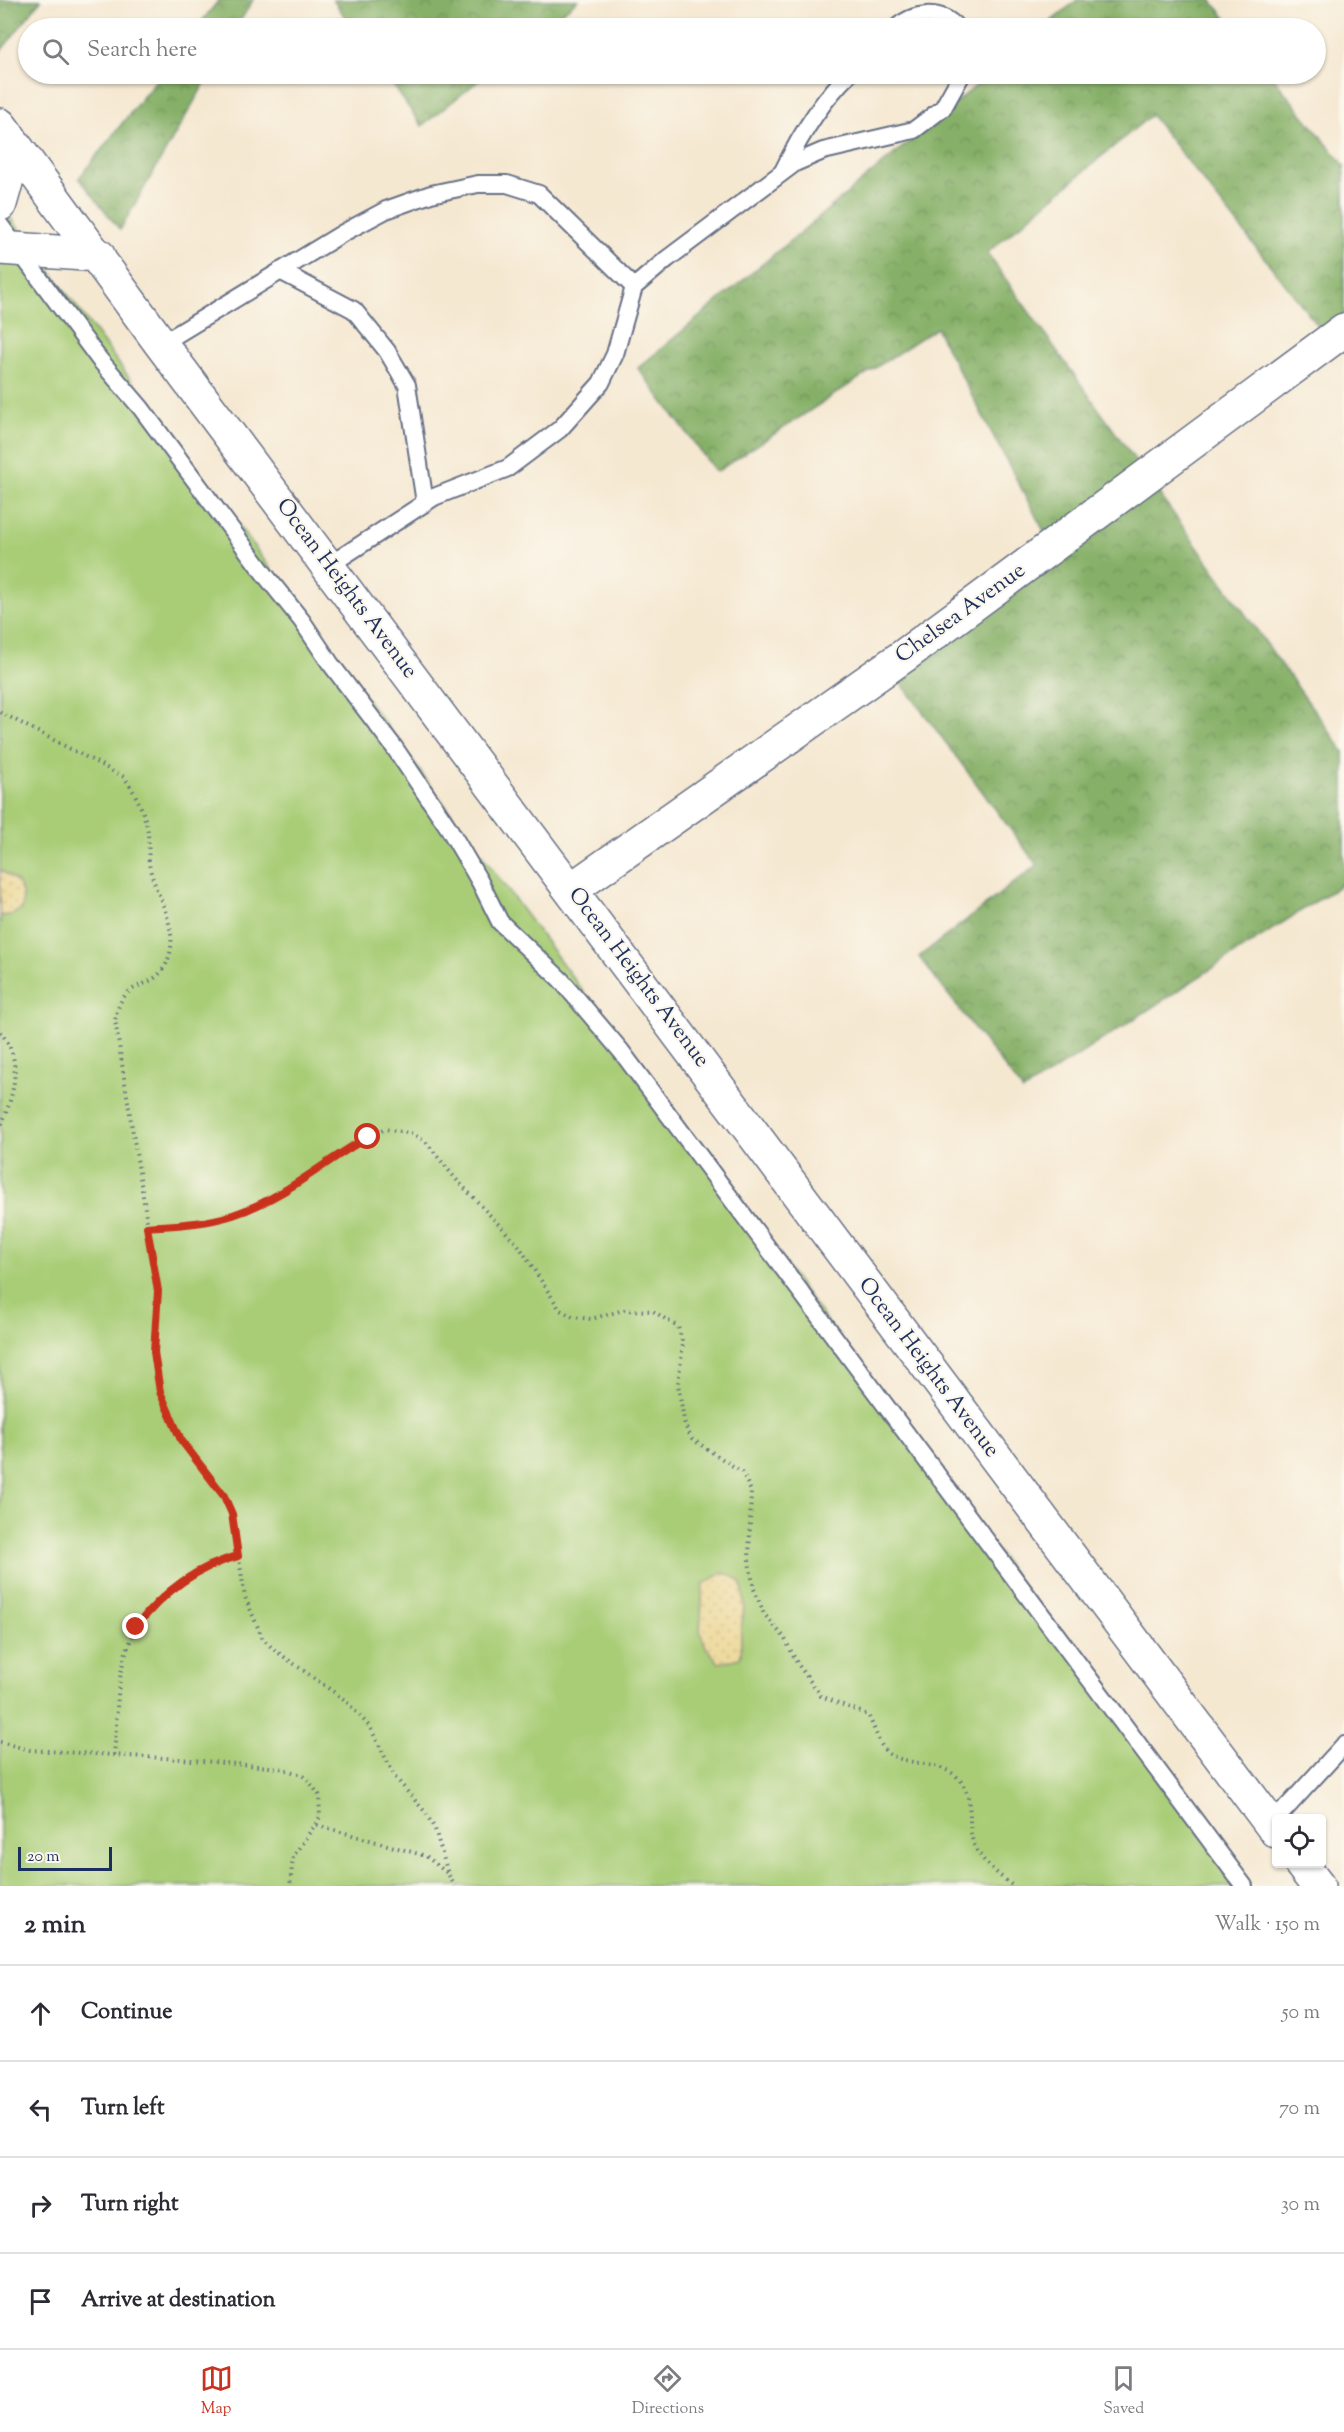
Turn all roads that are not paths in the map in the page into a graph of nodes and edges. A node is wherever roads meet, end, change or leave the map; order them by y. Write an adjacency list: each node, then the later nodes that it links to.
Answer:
1 (908, 18): 2 (lane)
2 (946, 18)
3 (839, 84): 6 (lane)
4 (956, 84): 6 (lane)
5 (5, 131): 7 (main road); 9 (main road, Ocean Heights Avenue)
6 (783, 172): 11 (lane)
7 (0, 204)
8 (6, 241): 9 (main road); 21 (lane)
9 (98, 255): 13 (main road, Ocean Heights Avenue)
10 (280, 271): 11 (lane); 13 (lane); 14 (lane)
11 (633, 288): 14 (lane)
12 (1344, 330): 16 (main road, Chelsea Avenue)
13 (161, 344): 15 (main road, Ocean Heights Avenue)
14 (425, 503): 15 (lane)
15 (328, 566): 16 (main road, Ocean Heights Avenue)
16 (572, 889): 19 (main road, Ocean Heights Avenue)
17 (1344, 1745): 18 (lane)
18 (1284, 1814)
19 (1272, 1818)
20 (1305, 1868): 22 (main road)
21 (1244, 1886)
22 (1318, 1886)

